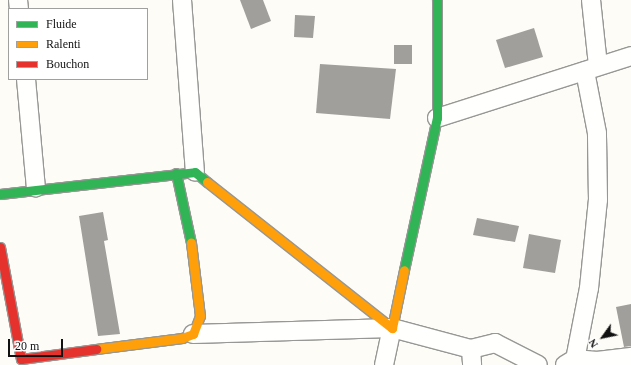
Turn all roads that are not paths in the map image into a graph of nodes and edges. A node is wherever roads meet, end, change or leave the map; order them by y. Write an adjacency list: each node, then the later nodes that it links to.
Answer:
1 (182, 0): 8 (street)
2 (437, 0): 7 (street)
3 (591, 0): 5 (street)
4 (631, 56): 5 (street)
5 (591, 69): 7 (street); 17 (street)
6 (26, 80): 10 (street)
7 (437, 118): 13 (street)
8 (195, 172): 9 (street); 13 (street)
9 (176, 173): 10 (street); 14 (street)
10 (36, 188): 11 (street)
11 (0, 194)
12 (0, 247): 14 (street)
13 (392, 328): 14 (street); 15 (street); 18 (street)
14 (193, 334)
15 (471, 357): 19 (street)
16 (631, 357): 17 (street)
17 (571, 363)
18 (384, 365)
19 (538, 365)

